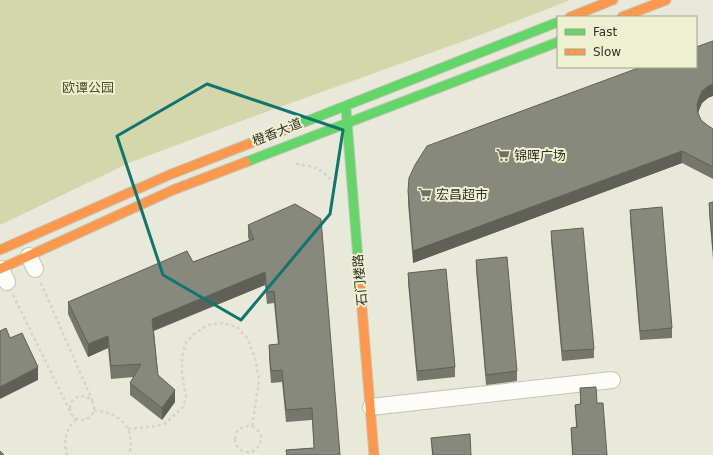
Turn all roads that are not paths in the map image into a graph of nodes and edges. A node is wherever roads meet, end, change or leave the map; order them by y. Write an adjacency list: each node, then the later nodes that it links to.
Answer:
1 (613, 0): 3 (main road)
2 (666, 0): 4 (main road)
3 (573, 16)
4 (625, 16)
5 (557, 22): 7 (main road, 橙香大道)
6 (557, 42): 8 (main road, 橙香大道)
7 (345, 105): 8 (main road, 石门楼路); 9 (main road, 橙香大道)
8 (347, 123): 10 (main road, 橙香大道); 12 (main road, 石门楼路)
9 (0, 250)
10 (3, 273)
11 (612, 380): 12 (street)
12 (371, 407): 13 (main road, 石门楼路)
13 (374, 455)

